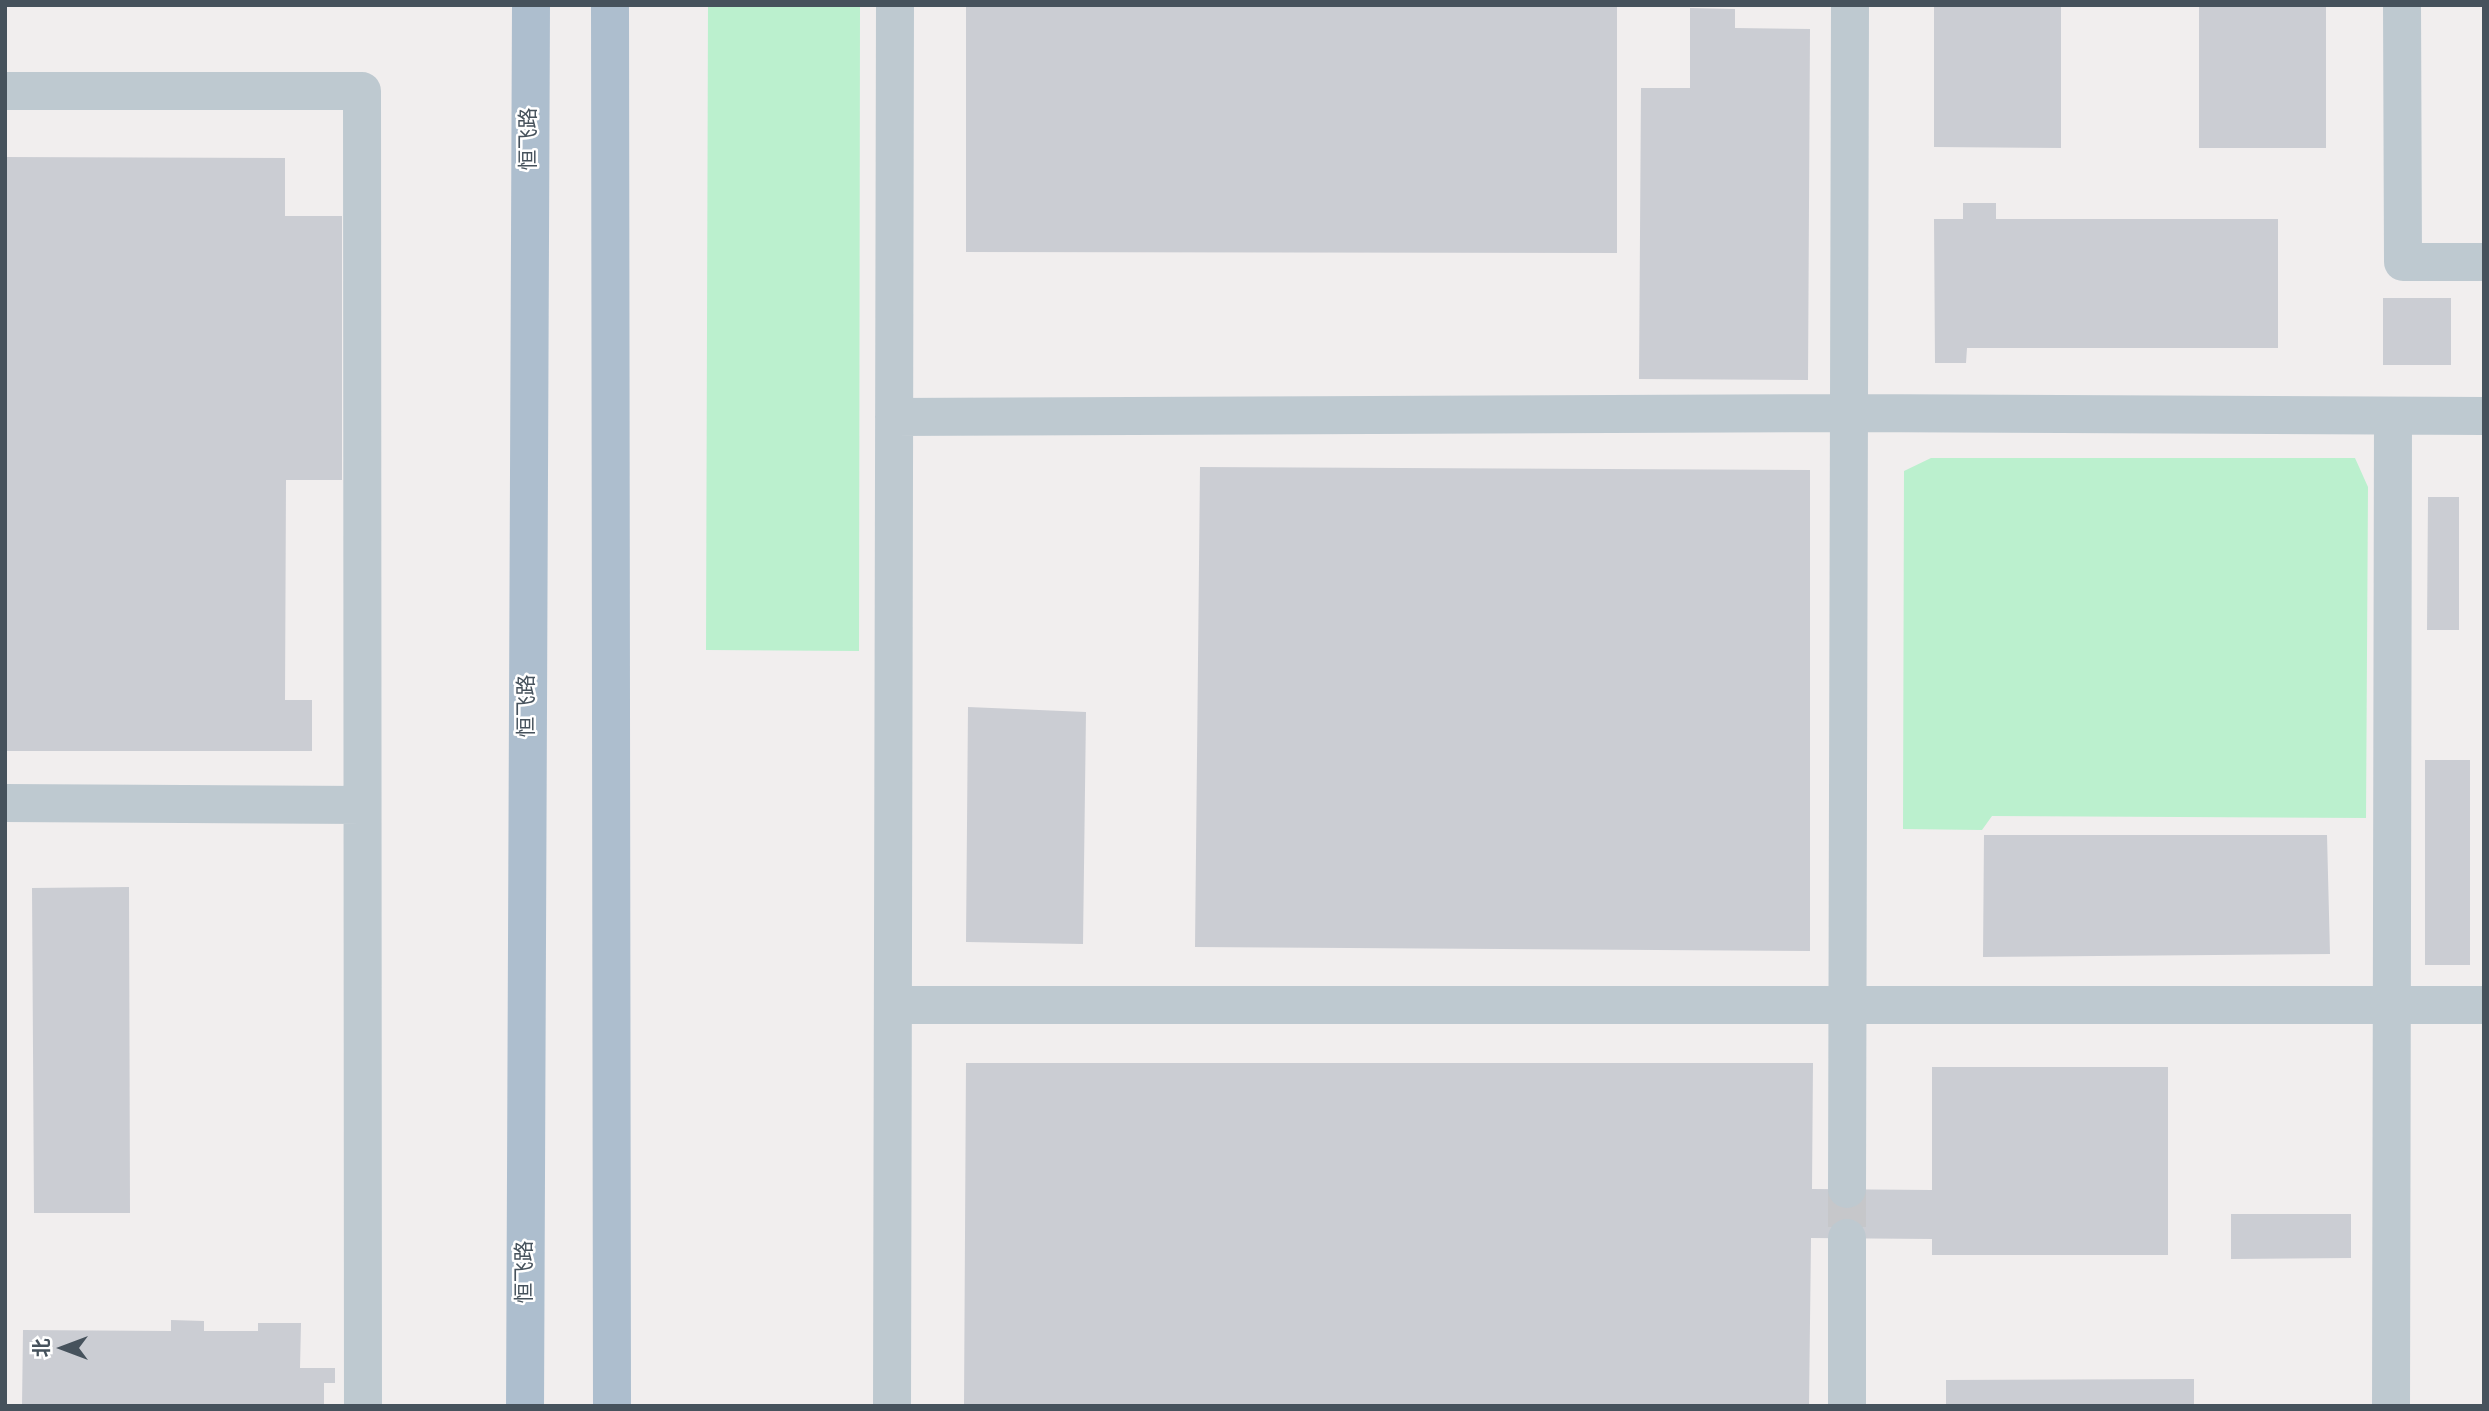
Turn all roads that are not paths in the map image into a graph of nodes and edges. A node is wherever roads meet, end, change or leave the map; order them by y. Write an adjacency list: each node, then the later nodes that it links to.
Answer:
1 (531, 5): 21 (main road, 恒飞路)
2 (610, 5): 22 (main road)
3 (895, 5): 9 (lane)
4 (1850, 5): 8 (lane)
5 (2402, 5): 7 (lane)
6 (5, 91): 13 (lane)
7 (2484, 262)
8 (1849, 413): 9 (lane); 10 (lane); 15 (lane)
9 (894, 416): 14 (lane)
10 (2393, 416): 11 (lane); 16 (lane)
11 (2484, 416)
12 (5, 803): 13 (lane)
13 (362, 806): 20 (lane)
14 (893, 1005): 15 (lane); 23 (lane)
15 (1847, 1005): 16 (lane); 18 (lane)
16 (2392, 1005): 17 (lane); 25 (lane)
17 (2484, 1005)
18 (1847, 1189)
19 (1847, 1238): 24 (lane)
20 (363, 1406)
21 (525, 1406)
22 (612, 1406)
23 (892, 1406)
24 (1847, 1406)
25 (2391, 1406)

